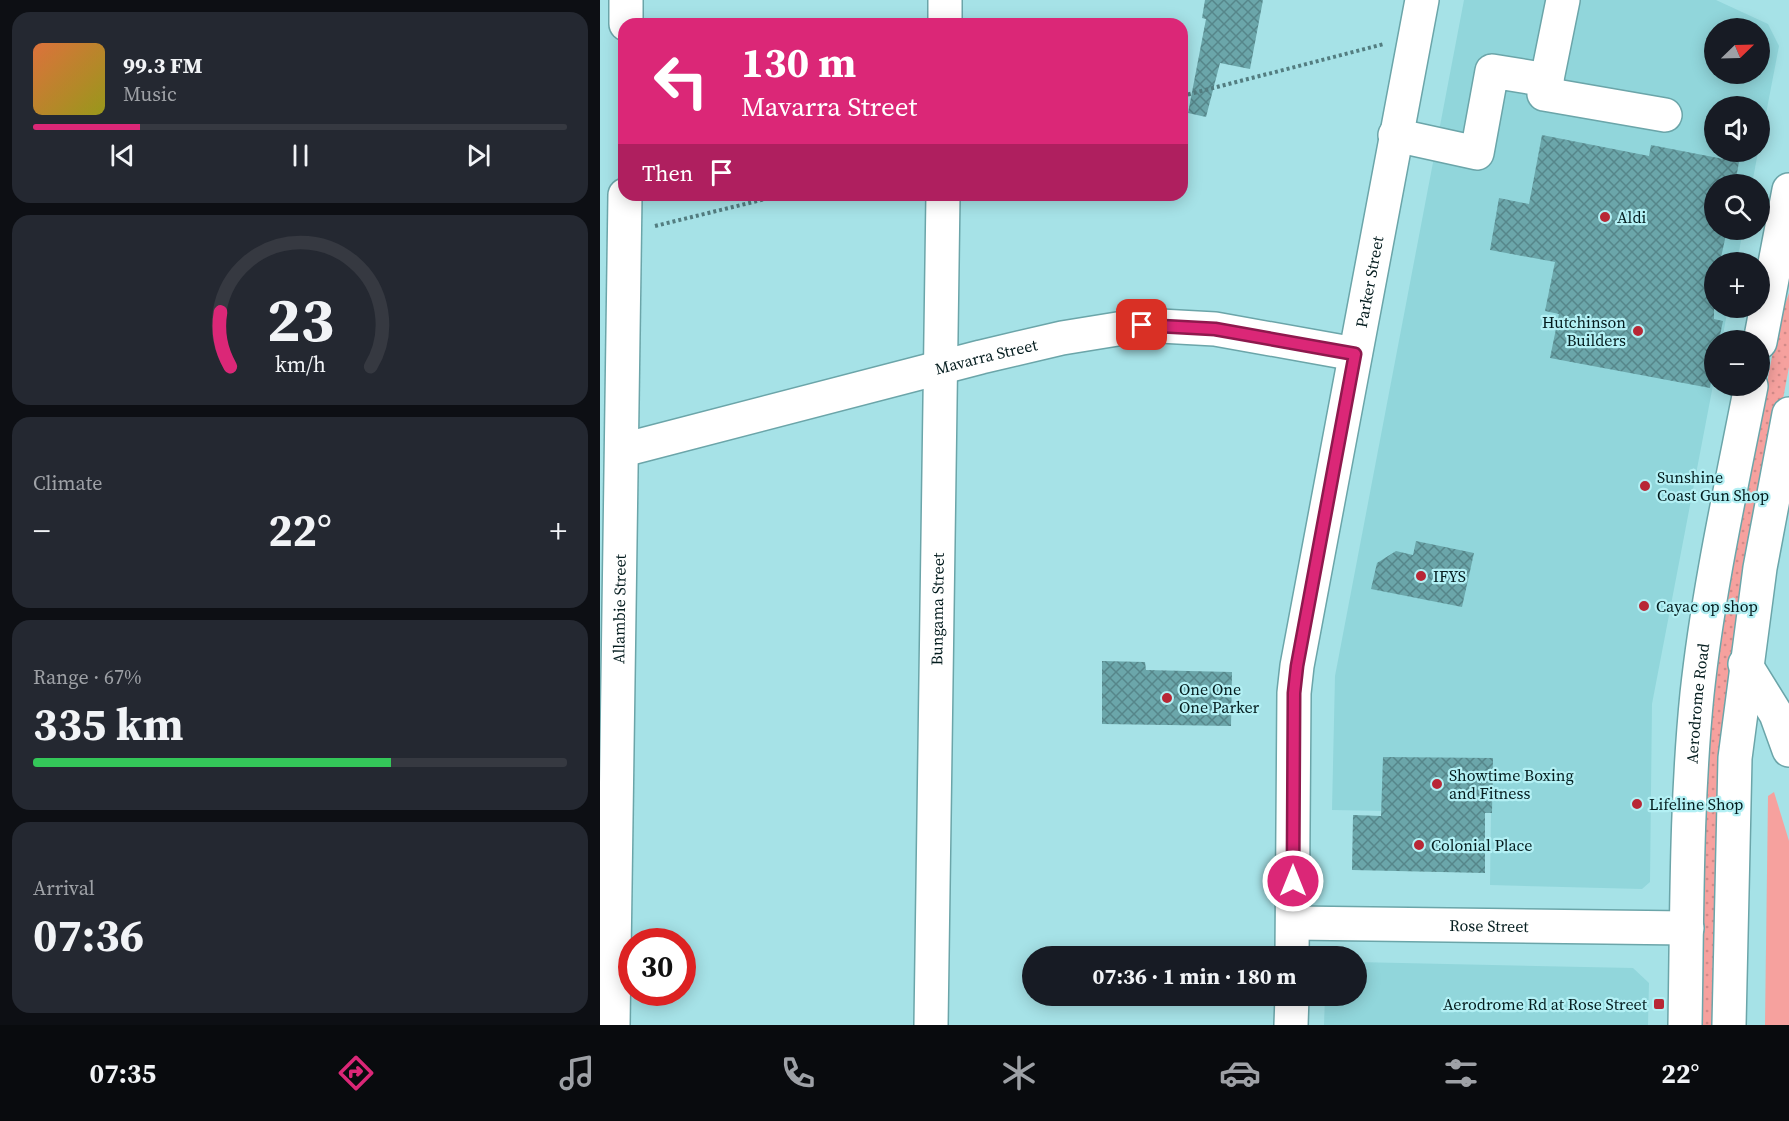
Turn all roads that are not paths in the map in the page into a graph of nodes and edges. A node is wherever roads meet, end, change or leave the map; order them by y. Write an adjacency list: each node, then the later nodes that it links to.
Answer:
1 (626, 0): 5 (street)
2 (945, 0): 6 (street)
3 (1422, 0): 9 (street, Parker Street)
4 (1563, 0): 7 (street)
5 (626, 18)
6 (945, 18)
7 (1547, 80): 8 (street); 9 (street)
8 (1665, 115)
9 (1395, 135): 14 (street, Parker Street)
10 (1789, 190): 13 (street)
11 (625, 201): 18 (street, Allambie Street)
12 (943, 201): 15 (street, Bungama Street)
13 (1762, 330)
14 (1355, 354): 15 (street, Mavarra Street); 22 (street, Parker Street)
15 (942, 367): 18 (street, Mavarra Street); 27 (street, Bungama Street)
16 (1749, 396): 23 (street, Aerodrome Road)
17 (1789, 414): 19 (street)
18 (623, 450): 21 (street, Allambie Street)
19 (1745, 664): 20 (street); 30 (street)
20 (1789, 750)
21 (607, 845): 26 (street, Allambie Street)
22 (1293, 923): 23 (street, Rose Street); 24 (street, Parker Street)
23 (1687, 928): 29 (street, Aerodrome Road)
24 (1292, 946)
25 (1292, 1006): 28 (street)
26 (613, 1025)
27 (931, 1025)
28 (1291, 1025)
29 (1685, 1025)
30 (1729, 1025)

